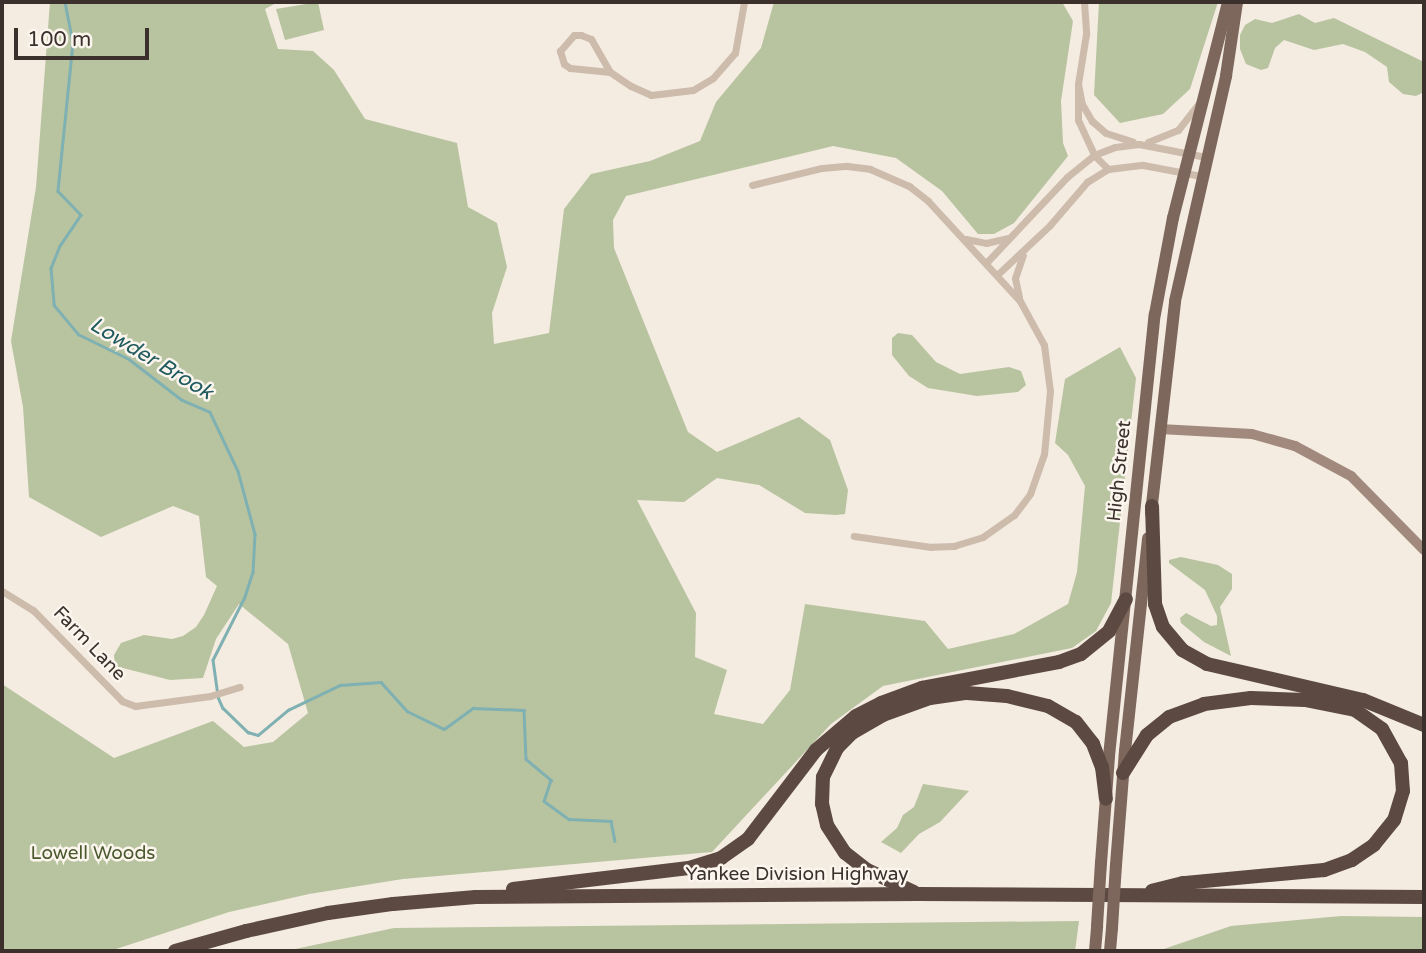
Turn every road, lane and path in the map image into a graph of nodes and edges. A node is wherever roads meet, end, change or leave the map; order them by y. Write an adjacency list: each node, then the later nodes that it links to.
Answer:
1 (744, 2): 5 (street)
2 (1084, 2): 6 (street)
3 (1228, 2): 7 (main road, High Street)
4 (1237, 2): 11 (main road, High Street)
5 (610, 72): 5 (street)
6 (1078, 85): 8 (street); 10 (street)
7 (1207, 85): 8 (street); 9 (main road, High Street)
8 (1139, 144): 9 (street); 10 (street)
9 (1189, 153): 11 (street); 13 (main road, High Street)
10 (1094, 155): 12 (street); 16 (street)
11 (1206, 157): 14 (main road, High Street)
12 (1108, 169): 13 (street); 18 (street)
13 (1184, 173): 14 (street); 27 (main road, High Street)
14 (1201, 176): 22 (main road, High Street)
15 (752, 185): 17 (street)
16 (1018, 232): 17 (street); 19 (street)
17 (963, 238): 19 (street)
18 (1028, 246): 20 (street); 21 (street)
19 (986, 263): 20 (street)
20 (997, 275): 21 (street)
21 (1020, 301): 24 (street)
22 (1160, 429): 23 (main road, High Street); 25 (street)
23 (1152, 506): 29 (highway); 30 (main road, High Street)
24 (854, 536)
25 (1424, 550)
26 (2, 591): 28 (street, Farm Lane)
27 (1126, 599): 31 (main road, High Street); 34 (highway)
28 (240, 687)
29 (1424, 725)
30 (1123, 773): 33 (highway); 38 (main road, High Street, bridge)
31 (1106, 799): 32 (highway); 37 (main road, High Street, bridge)
32 (918, 894): 33 (highway, Yankee Division Highway); 34 (highway, Yankee Division Highway)
33 (1134, 896): 35 (highway, Yankee Division Highway)
34 (476, 897): 36 (highway, Yankee Division Highway)
35 (1424, 897)
36 (175, 951)
37 (1095, 951)
38 (1110, 951)

